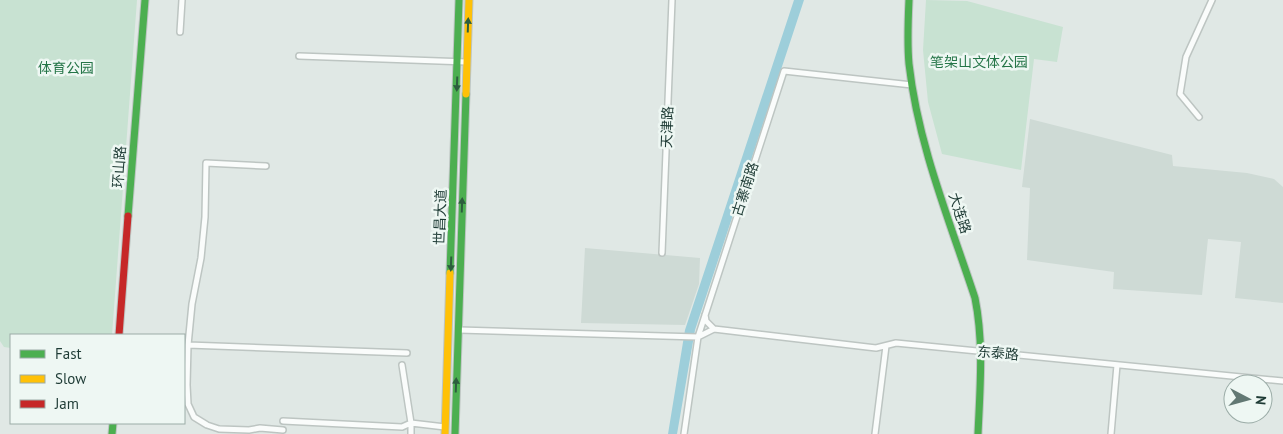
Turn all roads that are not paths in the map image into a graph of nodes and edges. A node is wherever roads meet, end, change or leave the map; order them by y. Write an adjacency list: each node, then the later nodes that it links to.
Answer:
1 (144, 0): 19 (main road, 环山路)
2 (182, 0): 8 (street)
3 (459, 0): 10 (main road, 世昌大道)
4 (468, 0): 11 (main road, 世昌大道, one-way to 4)
5 (672, 0): 15 (street, 天津路)
6 (909, 0): 12 (main road, 大连路)
7 (1212, 0): 13 (street)
8 (180, 32)
9 (299, 56): 10 (street)
10 (457, 61): 11 (street); 31 (main road, 世昌大道, one-way to 31)
11 (467, 62): 18 (main road, 世昌大道, one-way to 11)
12 (912, 85): 16 (street, 古寨南路); 23 (main road, 大连路)
13 (1199, 117)
14 (266, 166): 21 (street)
15 (662, 253)
16 (705, 314): 17 (street); 20 (street, 古寨南路)
17 (714, 329): 20 (street); 22 (street, 东泰路)
18 (459, 330): 20 (street); 33 (main road, 世昌大道, one-way to 18)
19 (119, 334)
20 (696, 337): 34 (street, 古寨南路)
21 (188, 345): 24 (street); 30 (street)
22 (886, 346): 23 (street, 东泰路); 35 (street)
23 (982, 352): 25 (street, 东泰路); 36 (main road, 大连路)
24 (407, 354)
25 (1117, 365): 27 (street, 东泰路); 37 (street)
26 (402, 366): 29 (street)
27 (1283, 381)
28 (283, 421): 29 (street)
29 (411, 423): 31 (street); 32 (street)
30 (283, 430)
31 (445, 430)
32 (410, 434)
33 (455, 434)
34 (684, 434)
35 (875, 434)
36 (978, 434)
37 (1111, 434)

